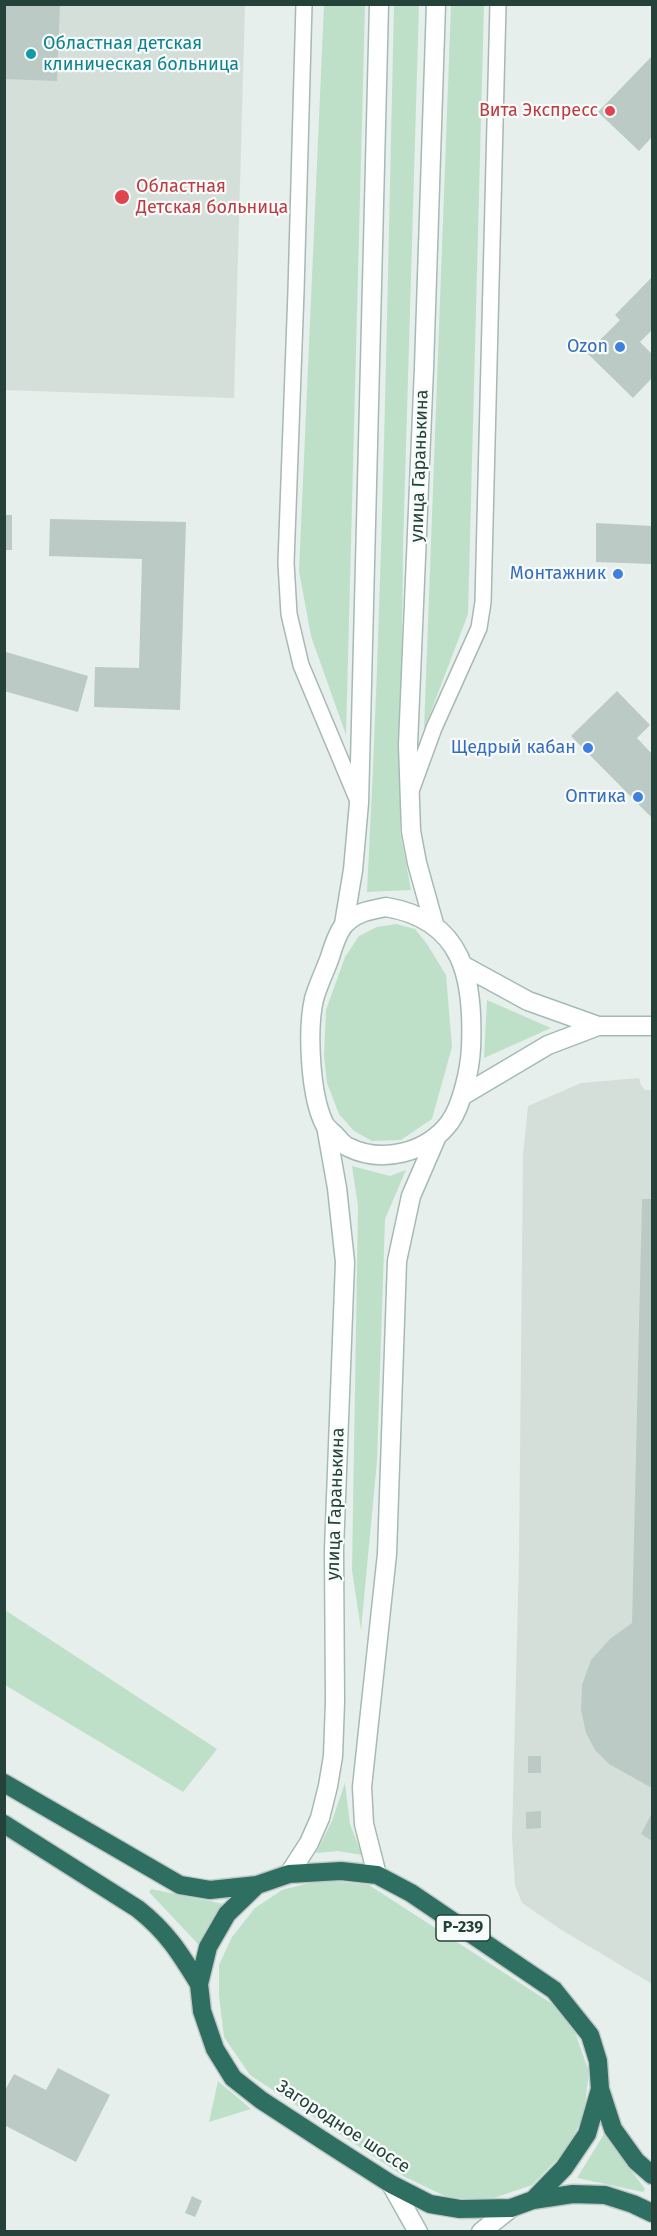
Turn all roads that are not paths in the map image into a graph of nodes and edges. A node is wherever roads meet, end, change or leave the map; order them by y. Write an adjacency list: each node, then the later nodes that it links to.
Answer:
1 (304, 4): 6 (street)
2 (379, 4): 6 (main road)
3 (436, 4): 5 (main road, улица Гаранькина)
4 (498, 4): 5 (street)
5 (409, 800): 8 (main road, улица Гаранькина)
6 (359, 802): 7 (main road)
7 (344, 924): 8 (main road); 13 (main road)
8 (434, 924): 9 (main road)
9 (464, 966): 10 (main road); 12 (main road)
10 (598, 1026): 11 (main road); 12 (main road)
11 (652, 1026)
12 (462, 1096): 14 (main road)
13 (326, 1126): 14 (main road); 17 (main road, улица Гаранькина)
14 (437, 1136): 18 (main road)
15 (4, 1783): 19 (highway, Загородное шоссе / Р-239)
16 (4, 1824): 20 (highway, Загородное шоссе / Р-239)
17 (289, 1874): 18 (highway, Загородное шоссе / Р-239); 19 (highway, Загородное шоссе / Р-239)
18 (377, 1875): 21 (highway, Загородное шоссе / Р-239)
19 (257, 1885): 20 (highway, Загородное шоссе / Р-239)
20 (199, 1984): 23 (highway, Загородное шоссе / Р-239)
21 (600, 2089): 22 (highway, Загородное шоссе / Р-239); 24 (highway, Загородное шоссе / Р-239)
22 (652, 2175)
23 (392, 2184): 25 (highway, Загородное шоссе / Р-239); 27 (main road)
24 (533, 2200): 25 (highway, Загородное шоссе / Р-239); 26 (highway, Загородное шоссе / Р-239)
25 (511, 2208): 28 (main road)
26 (652, 2213)
27 (418, 2232)
28 (481, 2232)

